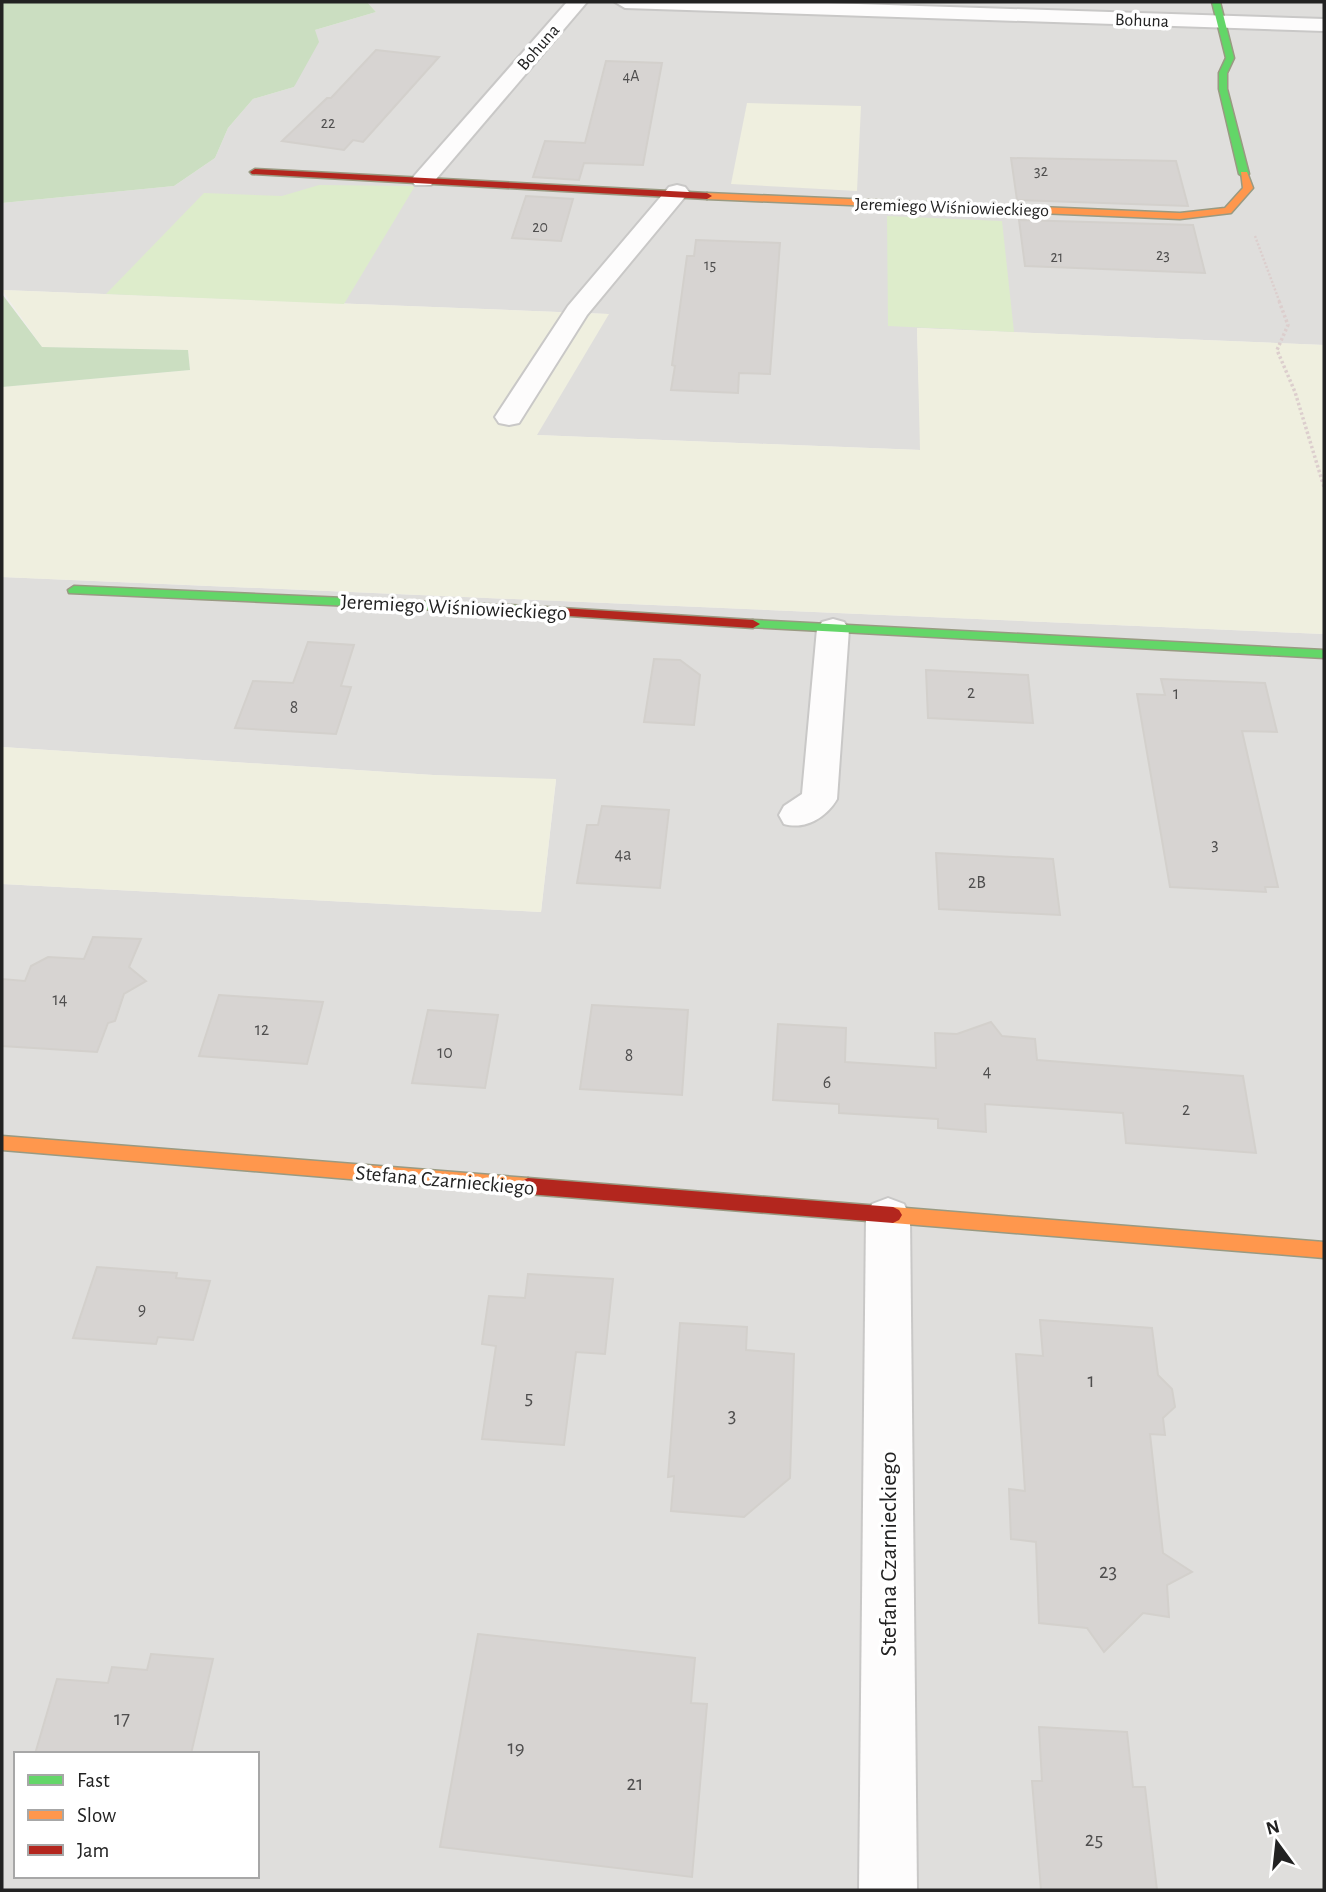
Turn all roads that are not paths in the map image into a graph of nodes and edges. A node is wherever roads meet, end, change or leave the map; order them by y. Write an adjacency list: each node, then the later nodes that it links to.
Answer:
1 (577, 2): 8 (street, Bohuna)
2 (625, 2): 4 (street, Bohuna)
3 (1216, 2): 5 (street)
4 (821, 5): 5 (street, Bohuna)
5 (1222, 23): 6 (street, Bohuna); 9 (street, Jeremiego Wiśniowieckiego)
6 (1324, 25)
7 (255, 172): 8 (street, Jeremiego Wiśniowieckiego)
8 (424, 180): 9 (street, Jeremiego Wiśniowieckiego)
9 (677, 192): 10 (street)
10 (509, 416)
11 (74, 590): 12 (street, Jeremiego Wiśniowieckiego)
12 (833, 629): 13 (street, Jeremiego Wiśniowieckiego); 14 (street)
13 (1324, 654)
14 (797, 815)
15 (2, 1143): 16 (street, Stefana Czarnieckiego)
16 (888, 1217): 17 (street, Stefana Czarnieckiego); 18 (street, Stefana Czarnieckiego)
17 (1324, 1250)
18 (888, 1890)

